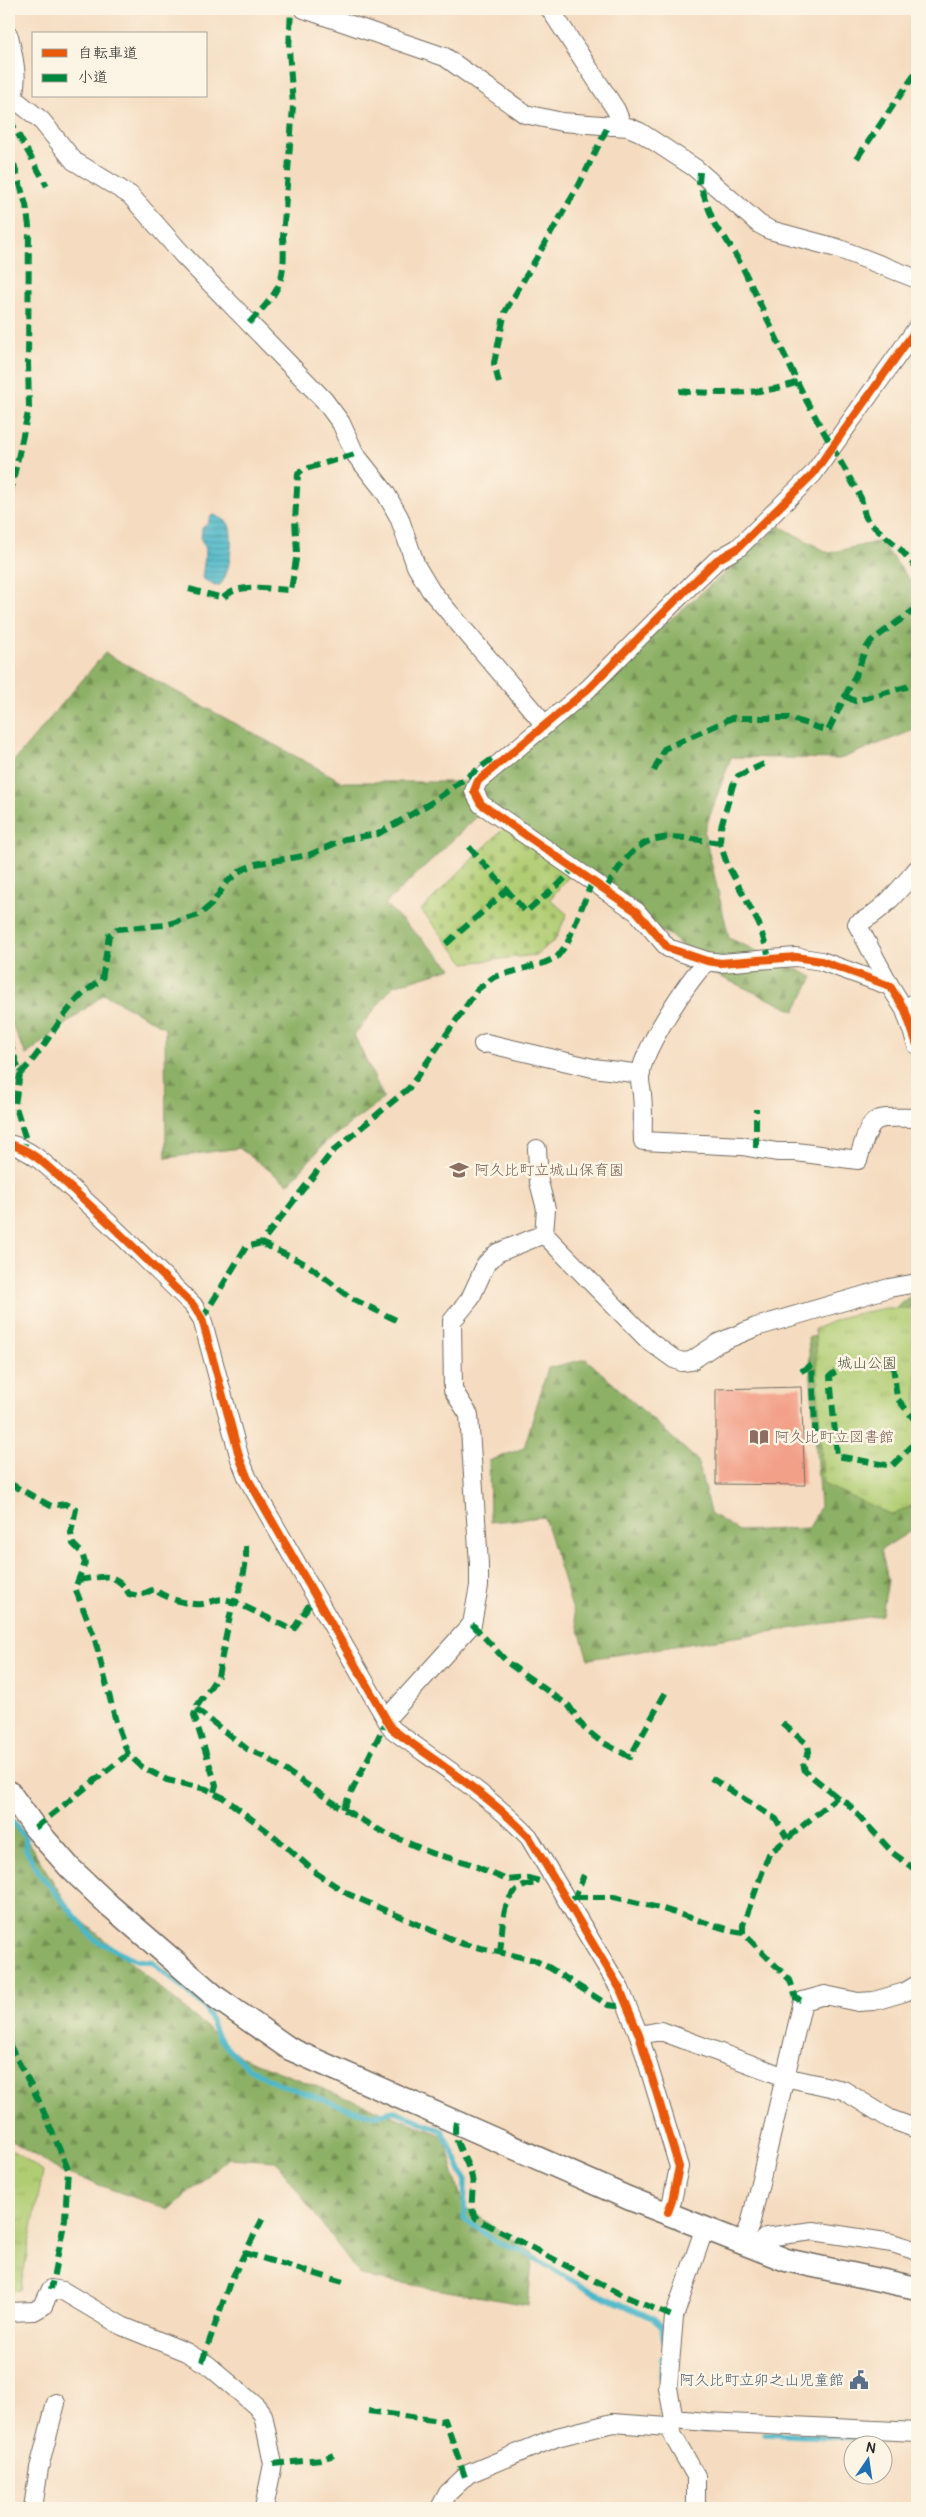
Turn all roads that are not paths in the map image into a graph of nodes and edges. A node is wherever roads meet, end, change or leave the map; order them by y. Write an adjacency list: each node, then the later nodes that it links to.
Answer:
1 (304, 9): 5 (street)
2 (550, 9): 5 (street)
3 (9, 36): 4 (street)
4 (11, 102): 8 (street)
5 (611, 126): 6 (street)
6 (917, 279)
7 (917, 328): 8 (street)
8 (546, 725): 10 (street)
9 (917, 869): 11 (street)
10 (707, 961): 11 (street); 15 (street)
11 (890, 986): 12 (street)
12 (911, 1006): 14 (street)
13 (482, 1044): 15 (street)
14 (917, 1045)
15 (641, 1074): 16 (street)
16 (917, 1118)
17 (9, 1144): 21 (street)
18 (537, 1149): 19 (street)
19 (544, 1234): 20 (street); 21 (street)
20 (917, 1283)
21 (386, 1719): 24 (street)
22 (9, 1792): 27 (street)
23 (917, 1985): 25 (street)
24 (639, 2036): 25 (street); 27 (street)
25 (785, 2076): 26 (street); 29 (street)
26 (917, 2129)
27 (668, 2212): 28 (street)
28 (705, 2227): 29 (street); 34 (street)
29 (748, 2245): 30 (street); 31 (street)
30 (917, 2251)
31 (917, 2288)
32 (9, 2312): 37 (street)
33 (56, 2403): 36 (street)
34 (671, 2423): 35 (street); 38 (street); 39 (street)
35 (917, 2432)
36 (33, 2508)
37 (264, 2508)
38 (440, 2508)
39 (696, 2508)

